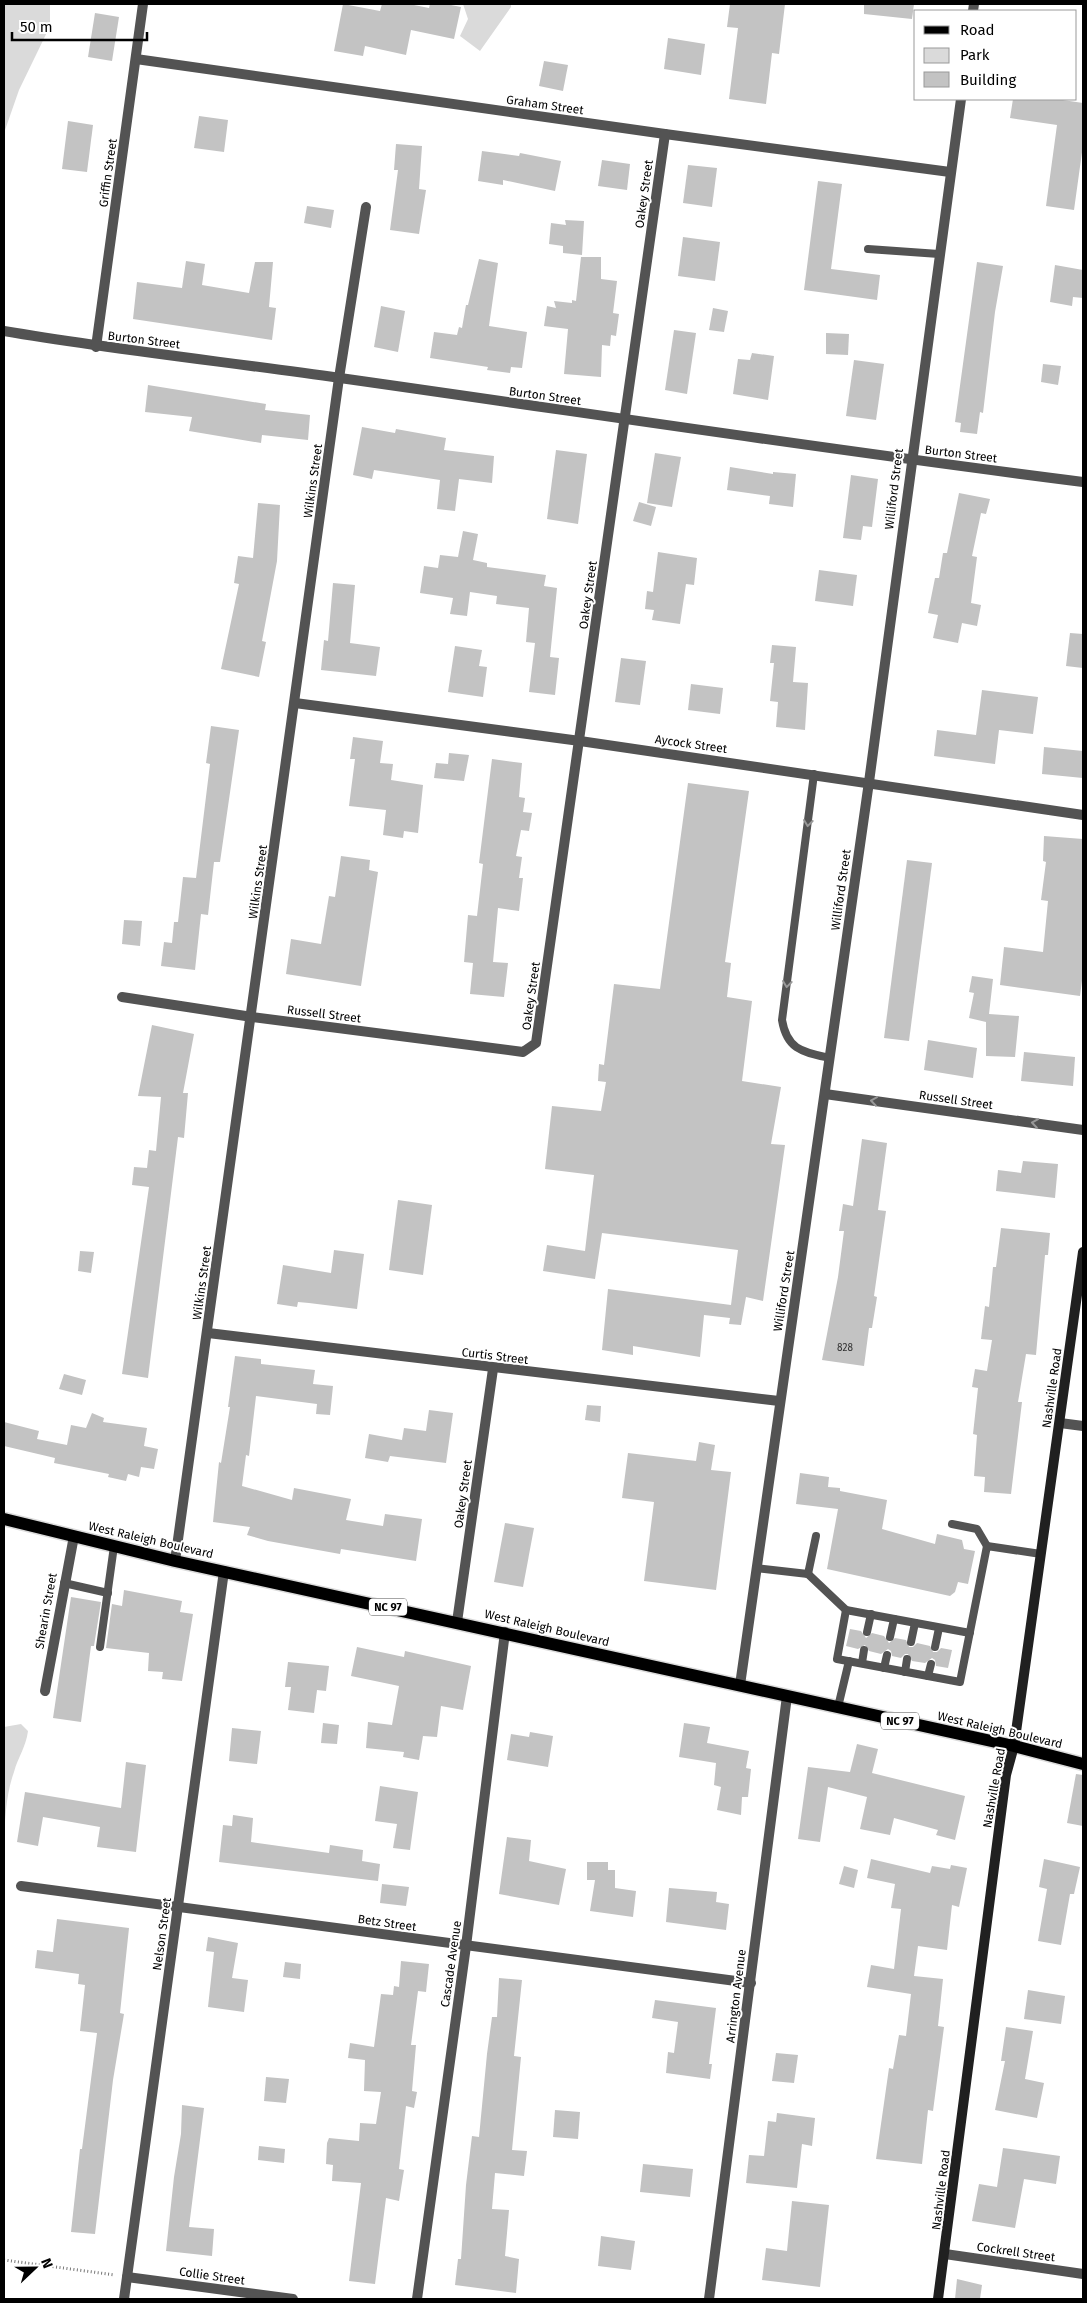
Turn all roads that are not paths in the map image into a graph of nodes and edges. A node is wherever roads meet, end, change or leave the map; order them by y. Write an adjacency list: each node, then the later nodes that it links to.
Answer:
1 (143, 4): 2 (street, Griffin Street)
2 (136, 59): 4 (street, Graham Street); 10 (street, Griffin Street)
3 (961, 100): 5 (street, Williford Street)
4 (665, 134): 5 (street, Graham Street); 12 (street, Oakey Street)
5 (950, 172): 8 (street, Williford Street)
6 (366, 207): 11 (street, Wilkins Street)
7 (868, 249): 8 (lane)
8 (939, 254): 13 (street, Williford Street)
9 (4, 331): 10 (street, Burton Street)
10 (96, 347): 11 (street, Burton Street)
11 (339, 378): 12 (street, Burton Street); 15 (street, Wilkins Street)
12 (626, 420): 13 (street, Burton Street); 16 (street, Oakey Street)
13 (911, 460): 14 (street, Burton Street); 18 (street, Williford Street)
14 (1083, 482)
15 (295, 704): 16 (street, Aycock Street); 21 (street, Wilkins Street)
16 (580, 741): 17 (street, Aycock Street); 22 (street, Oakey Street)
17 (814, 774): 18 (street, Aycock Street); 23 (lane, one-way to 23)
18 (869, 782): 19 (street, Aycock Street); 23 (street, Williford Street)
19 (1083, 814)
20 (122, 997): 21 (street, Russell Street)
21 (252, 1017): 22 (street, Russell Street); 27 (street, Wilkins Street)
22 (523, 1052)
23 (830, 1058): 24 (street, Williford Street)
24 (825, 1094): 25 (street, Russell Street, one-way to 24); 29 (street, Williford Street)
25 (1083, 1130)
26 (1083, 1252): 30 (main road, Nashville Road)
27 (208, 1333): 28 (street, Curtis Street); 39 (street, Wilkins Street)
28 (493, 1369): 29 (street, Curtis Street); 48 (street, Oakey Street)
29 (779, 1401): 40 (street, Williford Street)
30 (1060, 1423): 31 (street); 38 (main road, Nashville Road)
31 (1083, 1426)
32 (4, 1519): 34 (main road, West Raleigh Boulevard / NC 97)
33 (952, 1524): 37 (lane)
34 (74, 1536): 36 (main road, West Raleigh Boulevard / NC 97); 43 (street, Shearin Street)
35 (816, 1536): 42 (lane)
36 (114, 1546): 39 (main road, West Raleigh Boulevard / NC 97); 44 (lane)
37 (987, 1546): 38 (lane); 53 (lane)
38 (1041, 1554): 71 (main road, Nashville Road)
39 (176, 1561): 41 (main road, West Raleigh Boulevard / NC 97)
40 (756, 1568): 42 (lane); 67 (street, Williford Street)
41 (224, 1571): 48 (main road, West Raleigh Boulevard / NC 97); 74 (street, Nelson Street)
42 (808, 1574): 45 (lane)
43 (64, 1583): 44 (lane); 68 (street, Shearin Street)
44 (108, 1593): 56 (lane)
45 (846, 1610): 46 (lane); 61 (lane)
46 (871, 1614): 47 (lane); 52 (lane)
47 (894, 1619): 49 (lane); 54 (lane)
48 (457, 1622): 51 (main road, West Raleigh Boulevard / NC 97)
49 (915, 1623): 50 (lane); 55 (lane)
50 (939, 1628): 53 (lane); 57 (lane)
51 (505, 1632): 67 (main road, West Raleigh Boulevard / NC 97); 75 (street, Cascade Avenue)
52 (867, 1632)
53 (970, 1633): 66 (lane)
54 (890, 1637)
55 (911, 1642)
56 (100, 1647)
57 (935, 1647)
58 (864, 1650): 62 (lane)
59 (886, 1655): 64 (lane)
60 (907, 1659): 65 (lane)
61 (849, 1661): 62 (lane); 70 (lane)
62 (862, 1663): 64 (lane)
63 (931, 1664): 66 (lane)
64 (884, 1668): 65 (lane)
65 (904, 1672): 66 (lane)
66 (928, 1676)
67 (740, 1685): 69 (main road, West Raleigh Boulevard / NC 97)
68 (45, 1691)
69 (786, 1696): 70 (main road, West Raleigh Boulevard / NC 97); 76 (street, Arrington Avenue)
70 (838, 1707): 71 (main road, West Raleigh Boulevard / NC 97)
71 (1014, 1746): 72 (main road, West Raleigh Boulevard / NC 97); 77 (main road, Nashville Road)
72 (1083, 1764)
73 (21, 1886): 74 (street, Betz Street)
74 (178, 1908): 75 (street, Betz Street); 79 (street, Nelson Street)
75 (466, 1946): 76 (street, Betz Street); 82 (street, Cascade Avenue)
76 (751, 1983): 83 (street, Arrington Avenue)
77 (945, 2254): 78 (street, Cockrell Street); 84 (main road, Nashville Road)
78 (1083, 2274)
79 (127, 2277): 80 (street, Nelson Street); 81 (street, Collie Street)
80 (124, 2299)
81 (293, 2299)
82 (416, 2299)
83 (709, 2299)
84 (938, 2299)

